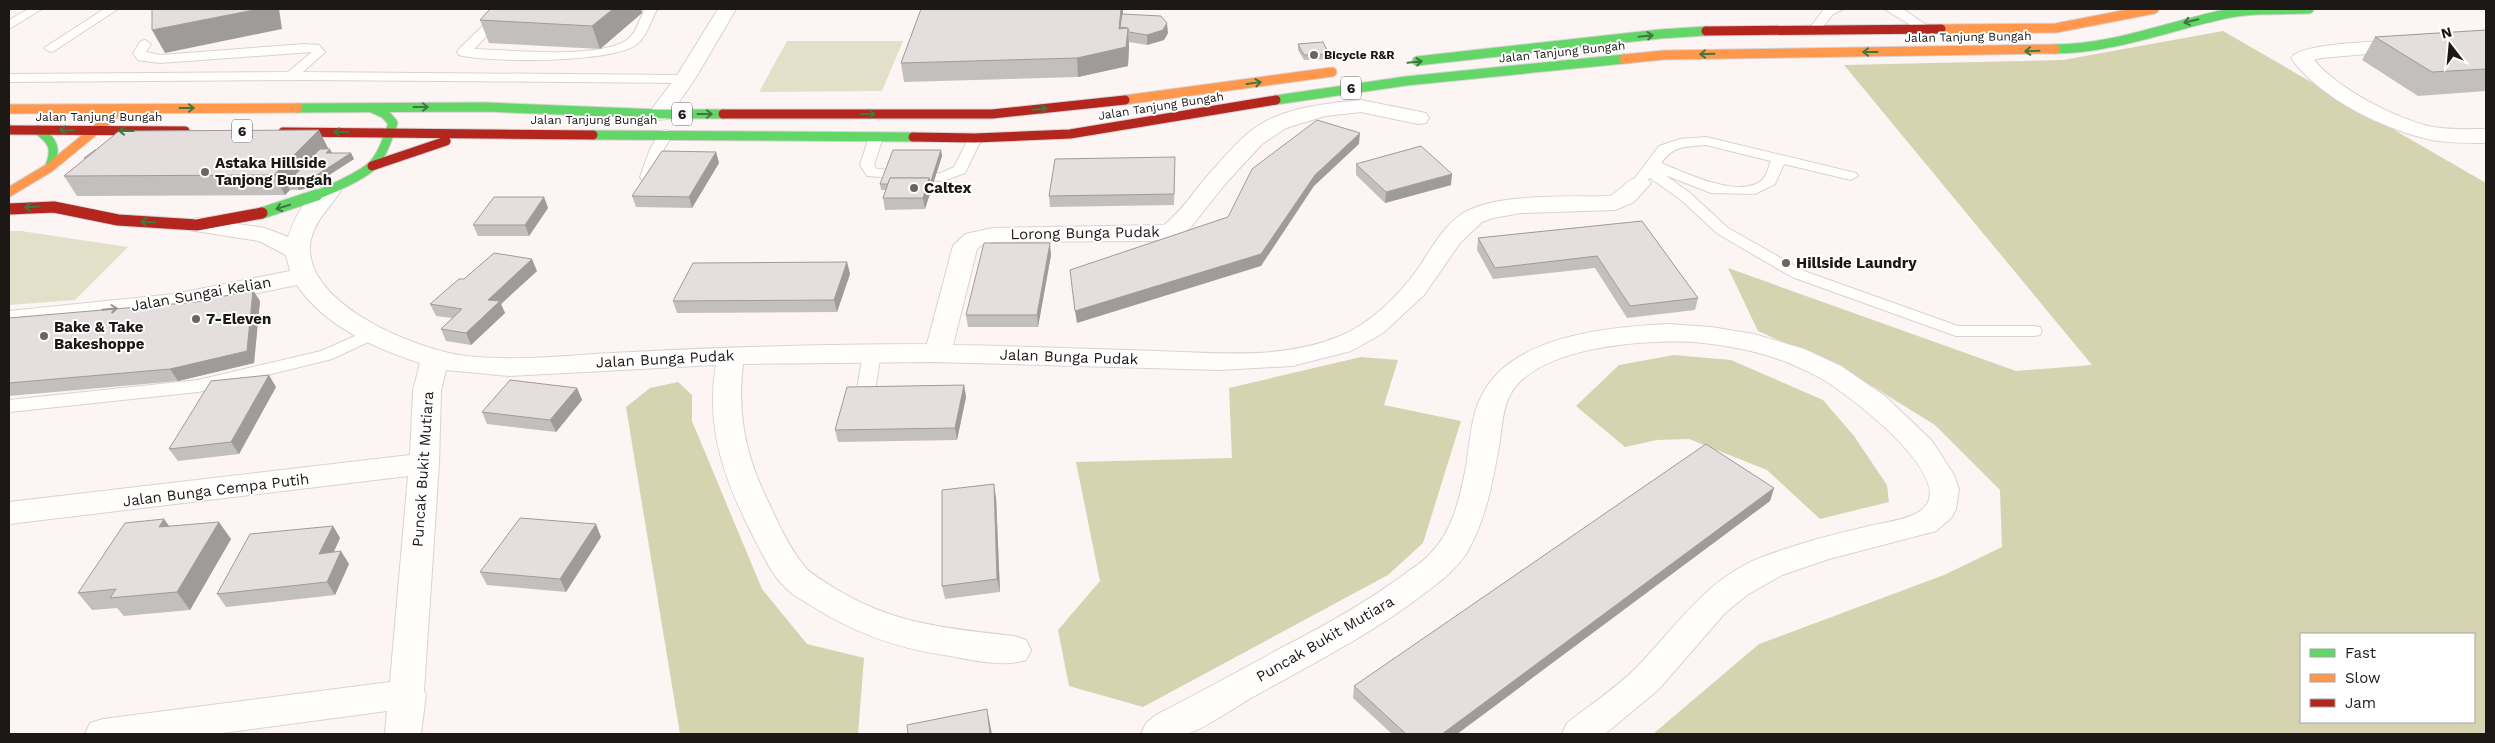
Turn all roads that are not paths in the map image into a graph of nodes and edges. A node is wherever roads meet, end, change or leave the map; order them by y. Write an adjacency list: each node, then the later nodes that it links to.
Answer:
1 (36, 9): 10 (lane)
2 (112, 9): 15 (lane)
3 (507, 9): 4 (lane)
4 (652, 9)
5 (727, 9): 20 (street)
6 (1838, 9): 11 (lane)
7 (1890, 9): 12 (lane)
8 (2154, 9): 12 (main road, Jalan Tanjung Bungah)
9 (2309, 9): 36 (main road, Jalan Tanjung Bungah / 6, one-way to 36)
10 (9, 26)
11 (1815, 29): 12 (main road, Jalan Tanjung Bungah); 16 (main road, Jalan Tanjung Bungah, one-way to 11)
12 (1926, 29)
13 (145, 44): 18 (lane)
14 (2427, 45): 34 (street)
15 (50, 48)
16 (1407, 63)
17 (1342, 71): 24 (main road, Jalan Tanjung Bungah / 6, one-way to 17)
18 (291, 76): 19 (lane); 20 (lane)
19 (9, 78)
20 (685, 79): 24 (street)
21 (372, 108): 23 (main road, Jalan Tanjung Bungah / 6, one-way to 21); 24 (main road, Jalan Tanjung Bungah / 6, one-way to 24); 31 (main road)
22 (9, 109): 23 (main road, Jalan Tanjung Bungah / 6)
23 (121, 109): 28 (main road)
24 (659, 114)
25 (1418, 118): 53 (street, Lorong Bunga Pudak)
26 (9, 130): 27 (main road, Jalan Tanjung Bungah)
27 (38, 130): 28 (main road, Jalan Tanjung Bungah, one-way to 27); 39 (main road)
28 (95, 131): 29 (main road, Jalan Tanjung Bungah, one-way to 28); 39 (main road)
29 (193, 131)
30 (272, 132): 31 (main road, Jalan Tanjung Bungah / 6, one-way to 30)
31 (390, 132): 32 (main road, Jalan Tanjung Bungah / 6); 38 (main road)
32 (492, 133): 33 (main road, Jalan Tanjung Bungah / 6); 38 (main road)
33 (666, 134): 35 (main road, Jalan Tanjung Bungah / 6); 42 (lane)
34 (2486, 136)
35 (876, 137): 36 (main road, Jalan Tanjung Bungah / 6); 36 (lane)
36 (975, 138)
37 (1779, 159): 40 (lane); 40 (lane); 41 (lane)
38 (372, 166): 44 (main road)
39 (49, 168): 43 (main road); 45 (main road)
40 (1647, 172): 50 (lane); 53 (street, Jalan Bunga Pudak)
41 (1851, 176)
42 (647, 177)
43 (45, 180)
44 (329, 191): 47 (main road, one-way to 47); 48 (street)
45 (9, 192)
46 (9, 209): 47 (main road, one-way to 46)
47 (197, 225): 48 (street)
48 (301, 264): 49 (street, Jalan Sungai Kelian, one-way to 48); 51 (street)
49 (9, 318)
50 (2034, 331)
51 (373, 334): 55 (street); 57 (lane)
52 (872, 353): 53 (street, Jalan Bunga Pudak); 54 (street, Jalan Bunga Pudak); 56 (lane)
53 (938, 353)
54 (731, 356): 55 (street, Jalan Bunga Pudak); 60 (street)
55 (435, 358): 58 (street, Puncak Bukit Mutiara)
56 (866, 390)
57 (9, 406)
58 (424, 464): 59 (street, Jalan Bunga Cempa Putih); 61 (street, Puncak Bukit Mutiara)
59 (9, 513)
60 (1014, 650)
61 (408, 694): 62 (street); 63 (street, Puncak Bukit Mutiara)
62 (103, 734)
63 (403, 734)
64 (1160, 734): 65 (street, Puncak Bukit Mutiara)
65 (1580, 734)

